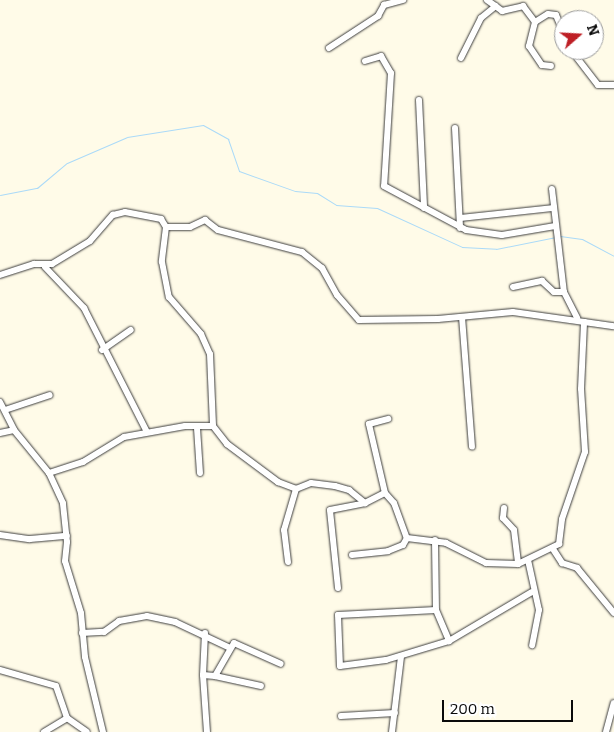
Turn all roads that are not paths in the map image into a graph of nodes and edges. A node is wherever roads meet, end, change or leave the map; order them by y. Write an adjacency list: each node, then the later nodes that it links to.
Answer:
1 (403, 0): 6 (street)
2 (488, 0): 3 (street)
3 (496, 6): 5 (street); 7 (street)
4 (554, 15): 5 (street)
5 (535, 22): 10 (street)
6 (329, 48)
7 (461, 58)
8 (578, 60): 11 (street)
9 (365, 61): 15 (street)
10 (551, 66)
11 (613, 86)
12 (419, 100): 15 (street)
13 (455, 128): 17 (street)
14 (552, 189): 16 (street)
15 (424, 208): 20 (street)
16 (553, 208): 17 (street); 18 (street)
17 (461, 218): 20 (street)
18 (554, 226): 20 (street); 24 (street)
19 (166, 227): 21 (street); 25 (street); 35 (street)
20 (460, 228)
21 (44, 267): 22 (street); 30 (street)
22 (0, 274)
23 (513, 287): 24 (street)
24 (564, 292): 26 (street)
25 (462, 317): 26 (street); 40 (street)
26 (577, 318): 27 (street)
27 (584, 322): 28 (street); 51 (street)
28 (614, 326)
29 (131, 330): 30 (street)
30 (102, 350): 38 (street)
31 (50, 395): 33 (street)
32 (0, 402): 33 (street)
33 (5, 410): 37 (street)
34 (388, 419): 44 (street)
35 (213, 426): 36 (street); 43 (street)
36 (197, 428): 38 (street); 42 (street)
37 (14, 430): 39 (street); 41 (street)
38 (147, 432): 41 (street)
39 (0, 433)
40 (472, 447)
41 (49, 473): 48 (street)
42 (200, 473)
43 (296, 489): 45 (street); 54 (street)
44 (385, 493): 45 (street); 49 (street)
45 (365, 503): 56 (street)
46 (504, 508): 55 (street)
47 (0, 535): 48 (street)
48 (67, 536): 60 (street)
49 (407, 538): 50 (street); 52 (street)
50 (436, 540): 55 (street); 58 (street)
51 (553, 549): 53 (street); 59 (street)
52 (352, 555)
53 (528, 560): 55 (street); 57 (street)
54 (288, 562)
55 (518, 564)
56 (338, 588)
57 (532, 592): 62 (street); 63 (street)
58 (436, 610): 62 (street); 65 (street)
59 (614, 613)
60 (82, 633): 61 (street); 77 (street)
61 (205, 633): 64 (street); 68 (street)
62 (449, 641): 65 (street)
63 (532, 645)
64 (230, 648): 66 (street); 69 (street)
65 (401, 657): 72 (street)
66 (281, 664)
67 (0, 670): 74 (street)
68 (203, 675): 69 (street); 78 (street)
69 (215, 676): 70 (street)
70 (261, 686)
71 (614, 703): 80 (street)
72 (395, 713): 73 (street); 79 (street)
73 (341, 716)
74 (67, 718): 75 (street); 76 (street)
75 (44, 732)
76 (87, 732)
77 (103, 732)
78 (207, 732)
79 (392, 732)
80 (606, 732)

